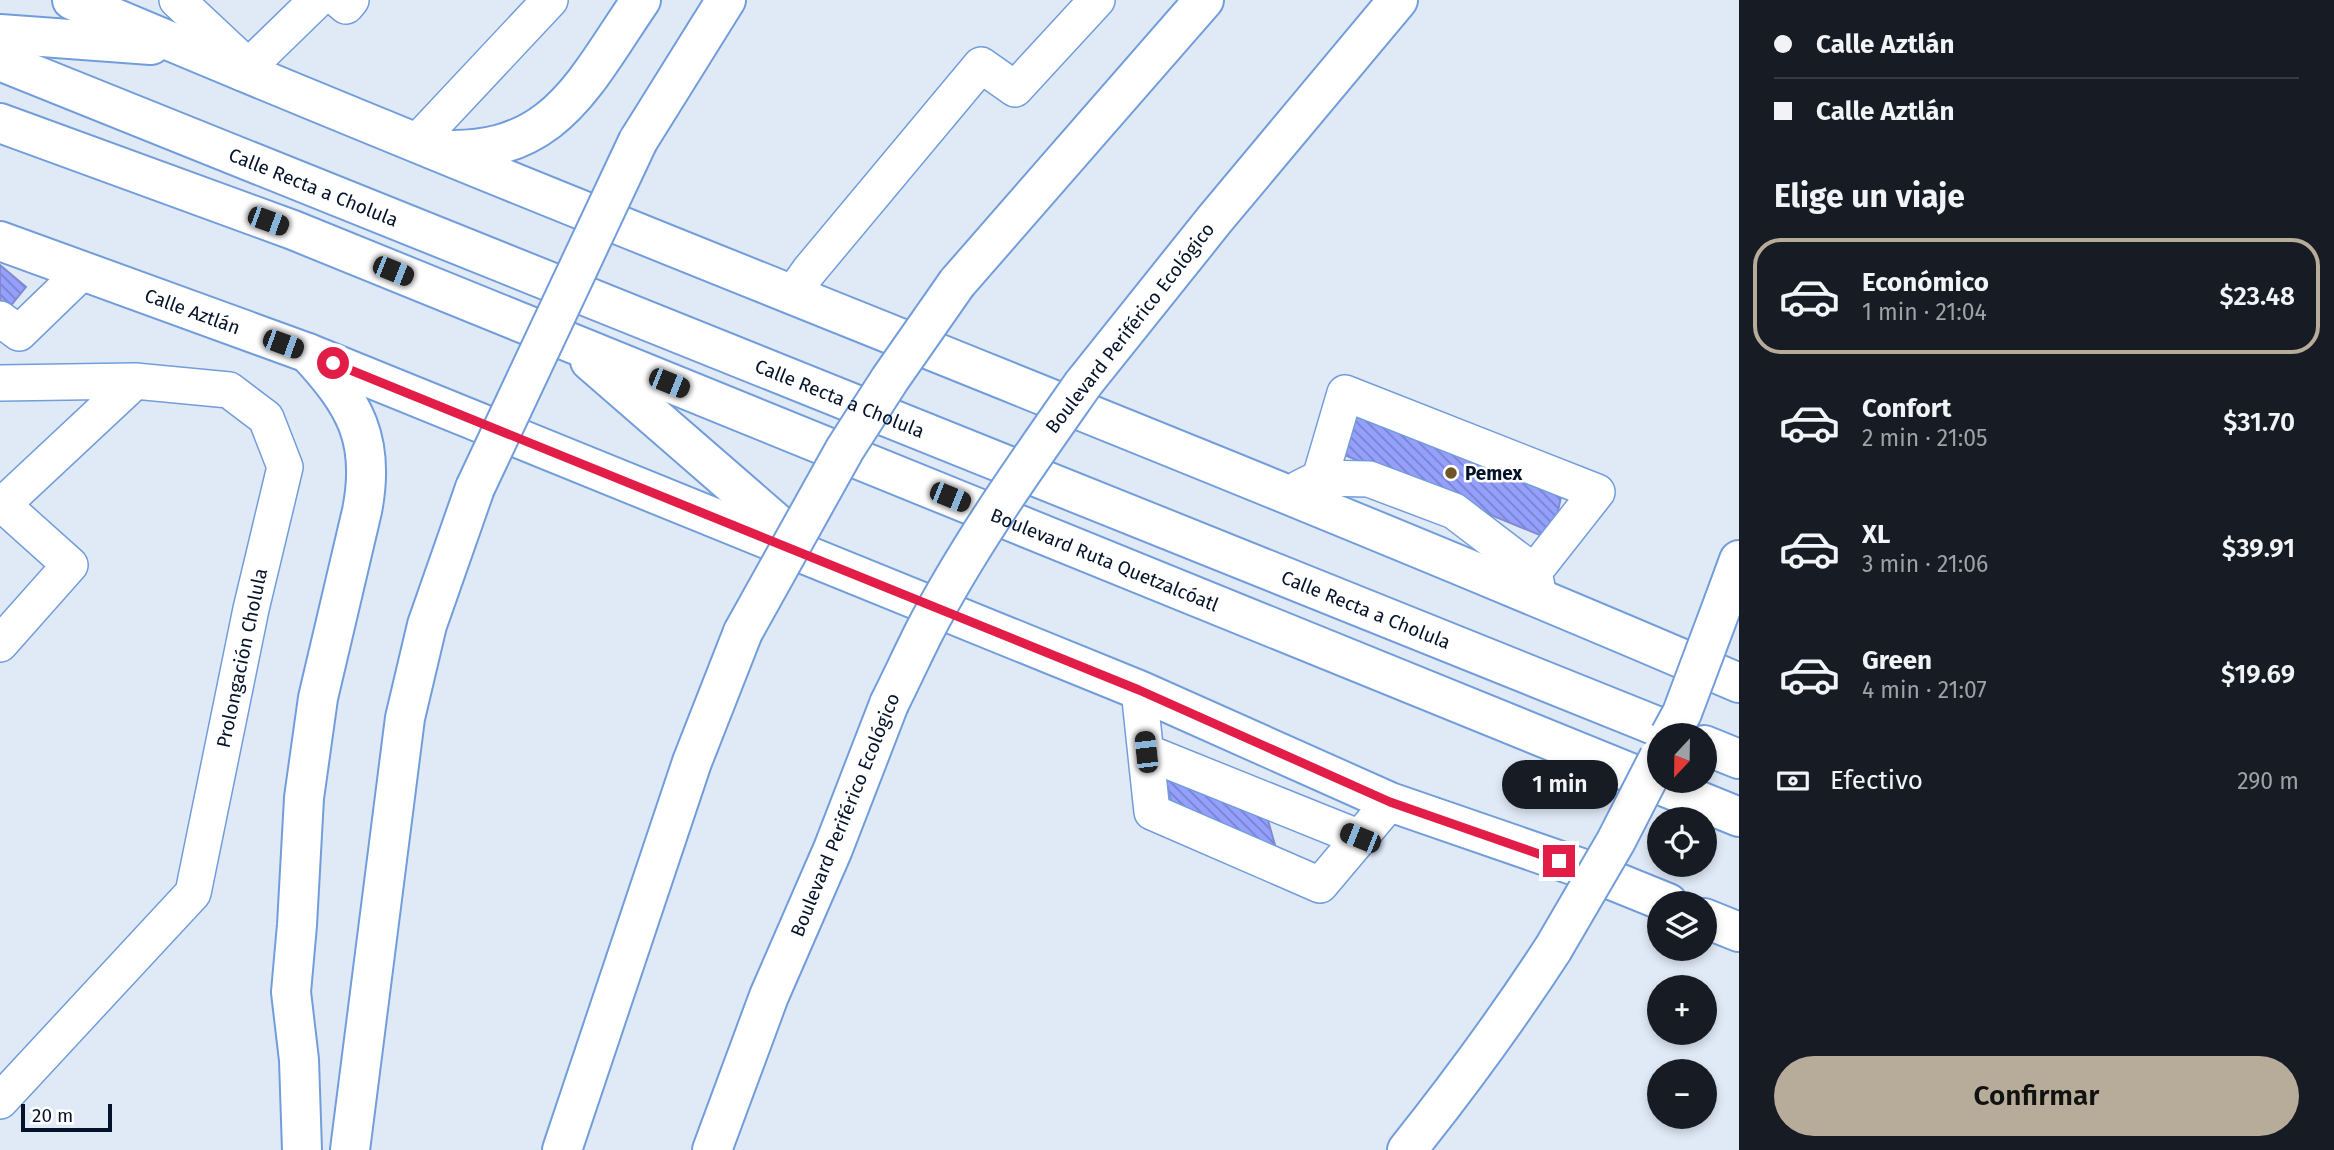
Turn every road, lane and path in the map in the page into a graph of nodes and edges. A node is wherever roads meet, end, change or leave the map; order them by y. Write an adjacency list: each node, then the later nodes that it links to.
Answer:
1 (72, 0): 13 (main road)
2 (177, 0): 15 (street)
3 (317, 0): 15 (street)
4 (339, 0): 5 (street)
5 (351, 0)
6 (550, 0): 17 (street)
7 (641, 0): 17 (main road)
8 (726, 0): 49 (main road, bridge)
9 (1097, 0): 20 (street)
10 (1204, 0): 50 (main road, bridge)
11 (1398, 0): 51 (main road, Boulevard Periférico Ecológico, bridge)
12 (0, 34): 13 (main road)
13 (185, 48): 15 (main road)
14 (0, 61): 35 (main road, Calle Recta a Cholula)
15 (253, 74): 17 (main road)
16 (0, 123): 22 (main road, Boulevard Ruta Quetzalcóatl)
17 (424, 146): 20 (main road)
18 (0, 240): 19 (main road, Calle Aztlán)
19 (82, 272): 21 (street); 23 (main road, Calle Aztlán)
20 (792, 295): 26 (main road)
21 (0, 319)
22 (568, 342): 30 (main road); 42 (main road, Boulevard Ruta Quetzalcóatl)
23 (308, 353): 30 (main road, Calle Aztlán); 48 (main road)
24 (135, 380): 25 (street, Prolongación Cholula); 32 (street); 47 (street, Prolongación Cholula)
25 (6, 390)
26 (1304, 486): 27 (street); 28 (main road); 31 (street)
27 (1406, 493): 28 (street); 31 (street)
28 (1380, 531): 31 (main road)
29 (1739, 560): 36 (main road, bridge)
30 (820, 561): 34 (main road, Calle Aztlán)
31 (1536, 585): 33 (main road)
32 (0, 644)
33 (1739, 683)
34 (1139, 690): 38 (street); 41 (main road, Calle Aztlán)
35 (1649, 723)
36 (1677, 723)
37 (1717, 750): 39 (main road)
38 (1146, 752): 43 (street); 43 (street)
39 (1739, 759)
40 (1647, 780): 52 (main road, bridge)
41 (1390, 802): 43 (street); 44 (main road, Calle Aztlán)
42 (1739, 817)
43 (1360, 838)
44 (1647, 894)
45 (1717, 923): 46 (main road)
46 (1739, 932)
47 (0, 1101)
48 (302, 1150)
49 (350, 1150)
50 (562, 1150)
51 (712, 1150)
52 (1407, 1150)

